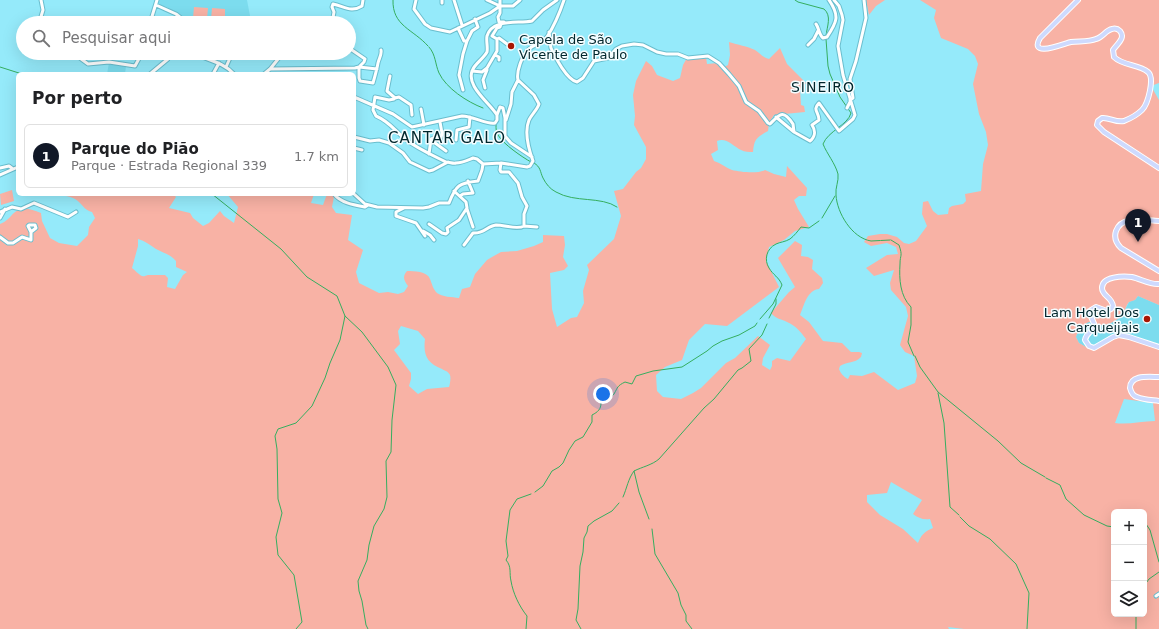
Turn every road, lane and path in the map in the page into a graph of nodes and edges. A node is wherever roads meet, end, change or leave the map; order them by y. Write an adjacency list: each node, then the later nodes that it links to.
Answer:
1 (41, 0): 17 (street)
2 (157, 0): 15 (street)
3 (363, 0): 20 (street)
4 (416, 0): 25 (street)
5 (454, 0): 25 (street)
6 (487, 0): 16 (street)
7 (500, 0): 16 (street)
8 (520, 0): 16 (street)
9 (557, 0): 23 (street)
10 (564, 0): 27 (street)
11 (829, 0): 26 (street)
12 (834, 0): 61 (street)
13 (864, 0): 61 (street)
14 (1078, 0): 86 (main road)
15 (156, 5): 18 (street); 19 (street)
16 (500, 6): 21 (street); 23 (street)
17 (41, 16)
18 (152, 16)
19 (178, 16)
20 (333, 16)
21 (476, 19): 25 (street); 29 (street)
22 (501, 24): 23 (street); 28 (street); 49 (street)
23 (507, 24)
24 (816, 24): 26 (street)
25 (460, 26): 29 (street)
26 (819, 31): 31 (street)
27 (549, 32): 56 (street); 68 (street)
28 (496, 39): 30 (street); 34 (street)
29 (467, 41): 58 (street)
30 (507, 44)
31 (808, 45)
32 (381, 50): 48 (street)
33 (356, 52): 44 (street)
34 (495, 55): 41 (street); 45 (street)
35 (83, 60): 36 (street)
36 (139, 60)
37 (167, 60): 50 (street)
38 (211, 60): 42 (street)
39 (229, 60): 43 (street)
40 (277, 60): 46 (street)
41 (499, 60)
42 (219, 63): 43 (street); 51 (street)
43 (226, 67): 52 (street)
44 (359, 67): 47 (street); 48 (street); 48 (street)
45 (487, 68): 49 (street); 57 (street)
46 (270, 69): 47 (street); 53 (street)
47 (338, 69): 54 (street)
48 (376, 69)
49 (472, 71): 65 (street)
50 (152, 72)
51 (214, 72)
52 (232, 72)
53 (266, 72)
54 (337, 72)
55 (390, 76): 60 (street)
56 (518, 80): 70 (street); 80 (street)
57 (485, 88)
58 (463, 90)
59 (356, 98): 62 (street)
60 (394, 98): 62 (street); 66 (street)
61 (850, 101): 63 (street); 72 (street)
62 (374, 105): 71 (street); 79 (street)
63 (848, 107)
64 (421, 109): 71 (street)
65 (497, 114): 67 (street); 70 (street)
66 (412, 115)
67 (470, 116): 69 (street); 75 (street)
68 (776, 117): 72 (street); 72 (street)
69 (440, 122): 71 (street); 74 (street)
70 (505, 123): 80 (street)
71 (424, 125)
72 (794, 132)
73 (356, 138): 81 (street)
74 (431, 140): 78 (street); 79 (street)
75 (456, 140)
76 (356, 148): 77 (street)
77 (362, 150)
78 (446, 151)
79 (430, 154): 81 (street)
80 (532, 157): 82 (street)
81 (449, 161): 83 (street)
82 (501, 163): 83 (street); 103 (street)
83 (483, 164): 89 (street)
84 (0, 168): 87 (street)
85 (16, 168): 87 (street)
86 (1159, 168)
87 (13, 169): 88 (street)
88 (0, 175)
89 (468, 181): 90 (street); 93 (street)
90 (454, 191): 93 (street); 95 (street)
91 (336, 196): 94 (street)
92 (356, 196): 94 (street)
93 (460, 196): 97 (street)
94 (368, 205): 95 (street)
95 (406, 208): 106 (street)
96 (5, 209): 98 (street); 99 (street); 100 (street)
97 (467, 209): 102 (street); 104 (street)
98 (0, 212)
99 (76, 212)
100 (0, 218)
101 (1159, 221): 112 (main road)
102 (429, 224)
103 (524, 226): 105 (street); 111 (street)
104 (473, 227)
105 (537, 227)
106 (421, 230): 109 (street); 110 (street)
107 (31, 232): 108 (street)
108 (0, 236)
109 (425, 236)
110 (434, 240)
111 (464, 245)
112 (1159, 271)
113 (1159, 284): 114 (main road)
114 (1159, 348)
115 (1159, 376): 116 (main road)
116 (1159, 401)

